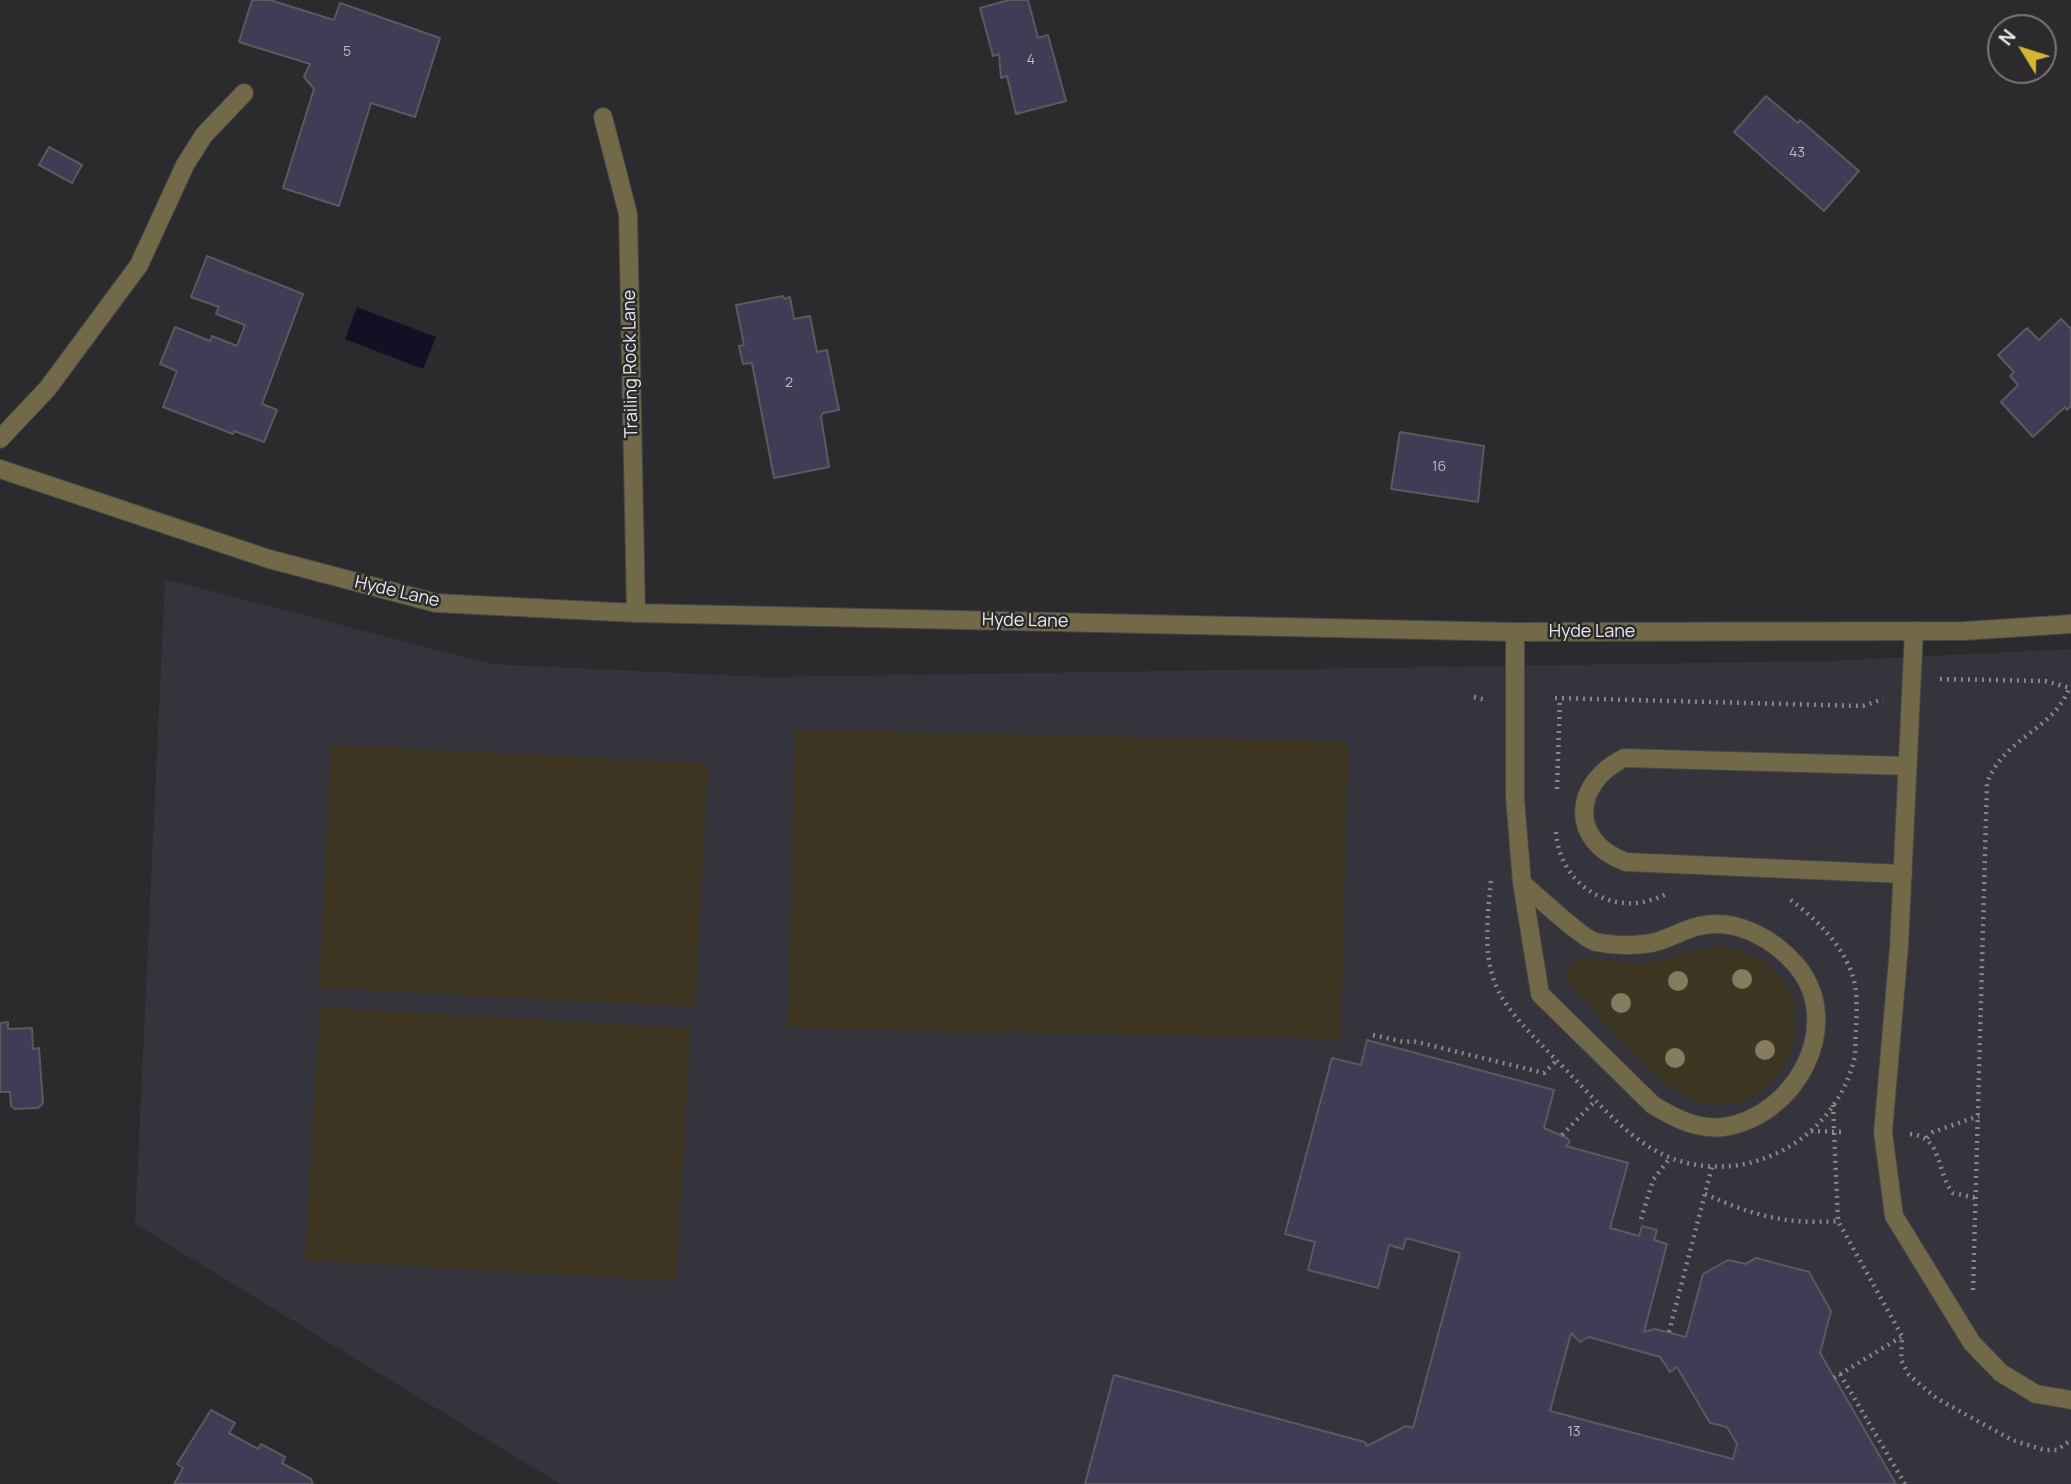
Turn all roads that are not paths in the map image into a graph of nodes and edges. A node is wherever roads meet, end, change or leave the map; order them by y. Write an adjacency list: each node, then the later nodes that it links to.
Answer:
1 (244, 93): 3 (street)
2 (603, 117): 5 (street, Trailing Rock Lane)
3 (0, 439)
4 (0, 470): 5 (street, Hyde Lane)
5 (636, 613): 8 (street, Hyde Lane)
6 (2071, 624): 7 (street, Hyde Lane)
7 (1914, 631): 8 (street, Hyde Lane); 9 (street)
8 (1515, 632): 11 (street)
9 (1908, 766): 10 (street); 10 (street)
10 (1903, 874): 12 (street)
11 (1522, 883): 11 (street)
12 (2071, 1400)

